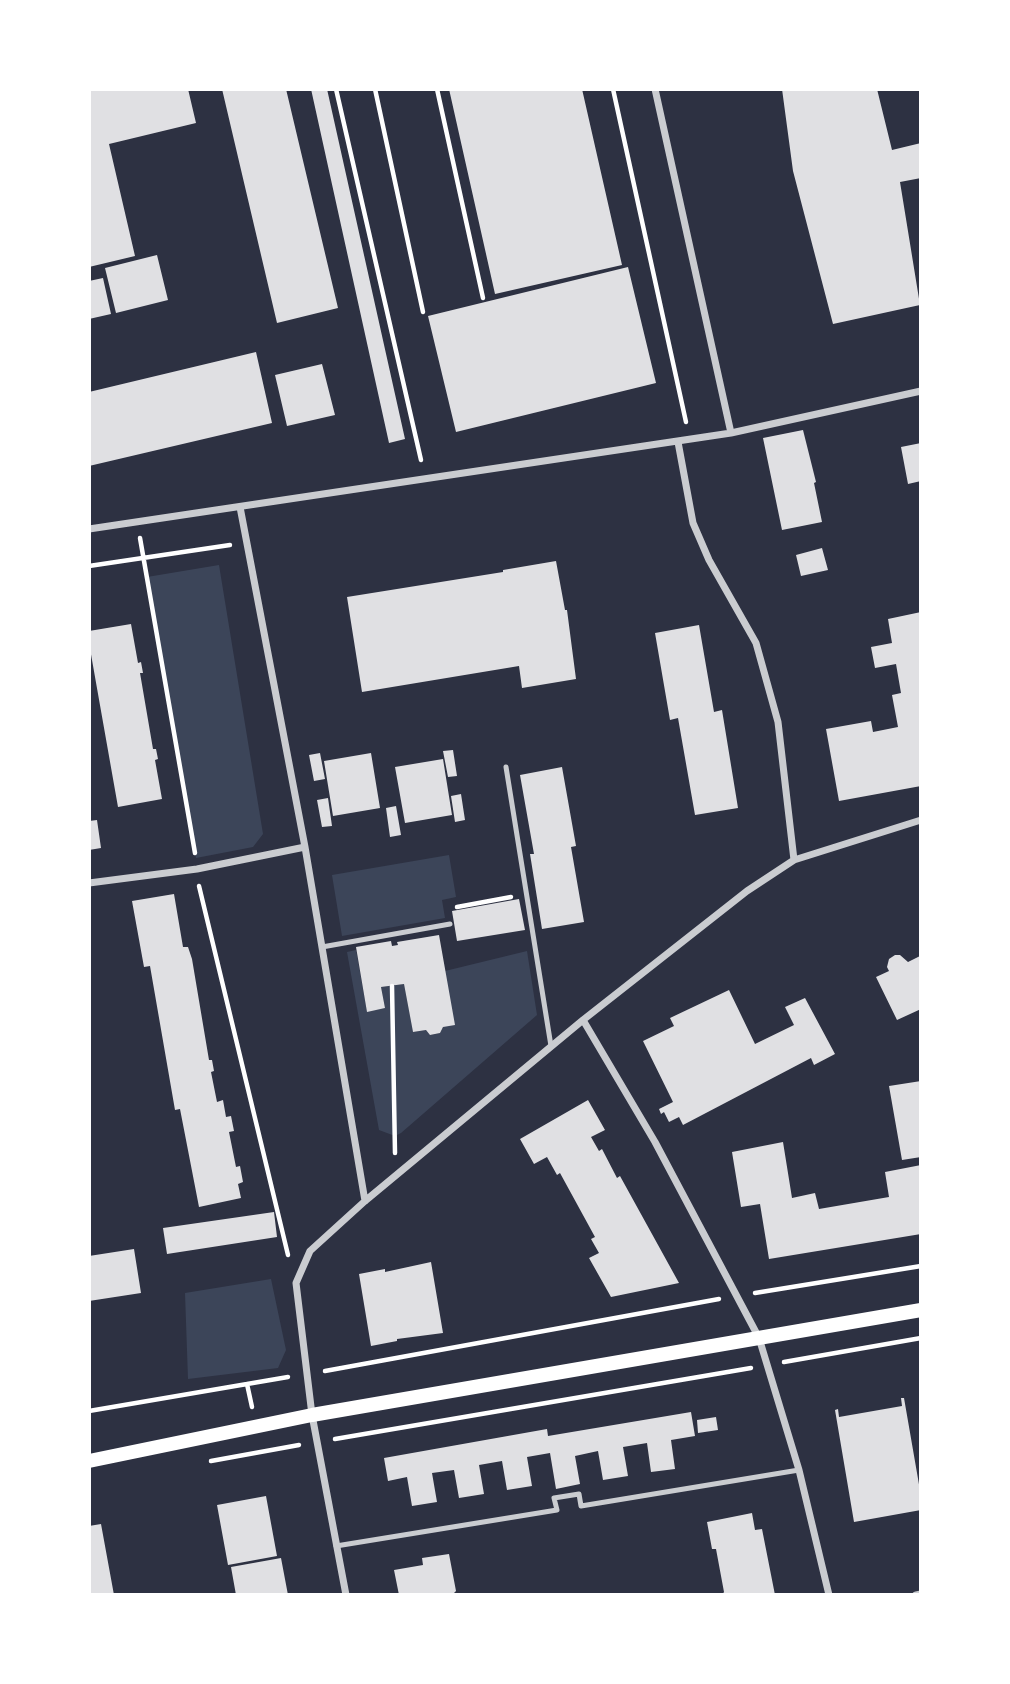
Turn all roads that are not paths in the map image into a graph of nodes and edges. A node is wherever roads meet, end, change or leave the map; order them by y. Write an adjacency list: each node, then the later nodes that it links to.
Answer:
1 (655, 89): 3 (street)
2 (921, 391): 3 (street)
3 (731, 433): 4 (street)
4 (678, 442): 5 (street); 10 (street)
5 (240, 507): 6 (street); 9 (street)
6 (89, 529)
7 (506, 767): 15 (lane)
8 (921, 820): 10 (street)
9 (305, 847): 11 (street); 13 (street)
10 (794, 860): 14 (street)
11 (89, 883)
12 (450, 924): 13 (lane)
13 (322, 947): 16 (street)
14 (583, 1020): 15 (street); 18 (street)
15 (551, 1046): 16 (street)
16 (365, 1201): 19 (street)
17 (921, 1310): 18 (main road)
18 (759, 1338): 19 (main road); 21 (street)
19 (312, 1415): 20 (main road); 22 (street)
20 (89, 1461)
21 (799, 1470): 22 (lane); 24 (street)
22 (336, 1546): 23 (street)
23 (346, 1595)
24 (829, 1595)

